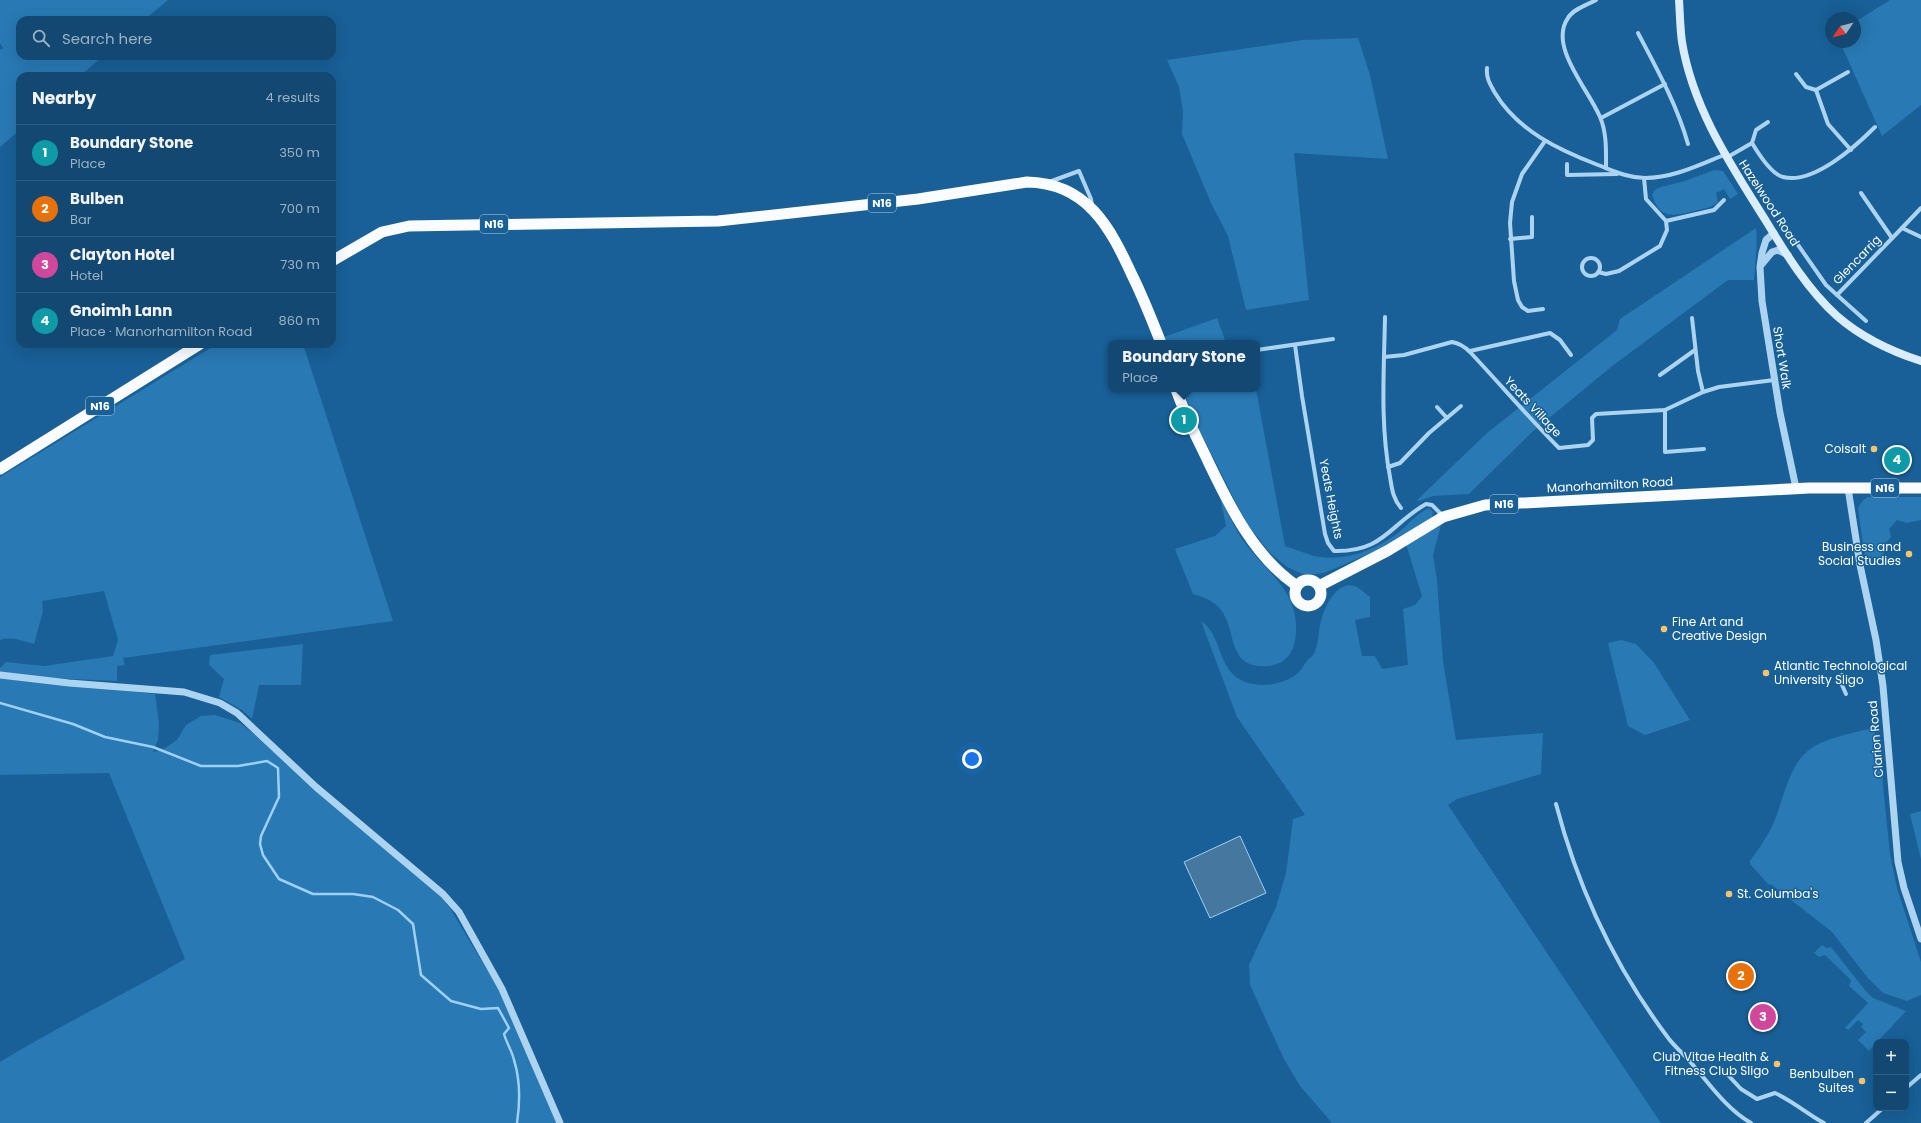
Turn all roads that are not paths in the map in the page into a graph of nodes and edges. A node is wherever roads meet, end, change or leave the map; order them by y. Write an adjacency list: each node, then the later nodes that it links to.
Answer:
1 (1596, 0): 9 (street)
2 (1679, 0): 16 (main road, Hazelwood Road)
3 (1638, 33): 7 (street)
4 (1487, 68): 12 (street)
5 (1848, 72): 8 (street)
6 (1796, 74): 8 (street)
7 (1665, 84): 9 (street); 14 (street)
8 (1816, 90): 15 (street)
9 (1601, 118): 18 (street)
10 (1768, 122): 13 (street)
11 (1875, 127): 15 (street)
12 (1545, 141): 18 (street); 33 (street)
13 (1752, 143): 15 (street); 16 (street)
14 (1688, 144)
15 (1851, 150)
16 (1725, 156): 20 (street); 30 (main road, Hazelwood Road)
17 (1567, 164): 19 (street)
18 (1606, 168): 19 (street)
19 (1619, 174): 20 (street)
20 (1644, 178): 27 (street)
21 (1046, 184): 24 (highway, N16); 24 (street); 35 (highway, N16)
22 (1861, 193): 31 (street, Glencarrig)
23 (1724, 200): 27 (street)
24 (1092, 208): 44 (highway, N16)
25 (1921, 208): 28 (street, Glencarrig)
26 (1532, 217): 33 (street)
27 (1666, 221): 37 (street)
28 (1902, 228): 31 (street, Glencarrig); 32 (street)
29 (1789, 232): 38 (street, Glencarrig)
30 (1774, 233): 34 (main road, Hazelwood Road); 36 (street, Short Walk)
31 (1892, 238): 38 (street, Glencarrig)
32 (1921, 238)
33 (1510, 239): 39 (street)
34 (1788, 255): 36 (street); 52 (main road, Hazelwood Road)
35 (336, 259)
36 (1760, 267): 54 (street, Short Walk)
37 (1598, 272): 37 (street)
38 (1837, 295): 42 (street, Glencarrig)
39 (1543, 309)
40 (1385, 317): 51 (street)
41 (1692, 318): 48 (street)
42 (1866, 321)
43 (1333, 339): 45 (street)
44 (1160, 340)
45 (1295, 344): 47 (street); 68 (street, Yeats Heights)
46 (194, 348): 63 (highway, N16)
47 (1260, 350)
48 (1695, 350): 53 (street); 56 (street)
49 (1470, 351): 50 (street); 51 (street, Yeats Village); 59 (street, Yeats Village)
50 (1571, 355)
51 (1384, 357): 62 (street)
52 (1921, 361)
53 (1660, 375)
54 (1774, 380): 56 (street, Yeats Village); 64 (street, Short Walk)
55 (1177, 392): 69 (highway)
56 (1704, 392): 59 (street, Yeats Village)
57 (1461, 406): 60 (street)
58 (1437, 407): 60 (street)
59 (1665, 410): 61 (street)
60 (1447, 418): 62 (street)
61 (1704, 449)
62 (1388, 467): 67 (street)
63 (0, 469)
64 (1796, 488): 65 (highway, Manorhamilton Road / N16); 68 (highway, Manorhamilton Road / N16)
65 (1848, 488): 66 (highway, Manorhamilton Road / N16); 75 (street, Clarion Road)
66 (1921, 488)
67 (1401, 508)
68 (1443, 517): 70 (highway, Manorhamilton Road / N16)
69 (1297, 586): 70 (highway); 70 (highway)
70 (1319, 586)
71 (0, 675): 80 (street)
72 (1842, 675): 73 (street)
73 (1846, 694)
74 (1556, 804): 81 (street)
75 (1921, 939)
76 (1727, 1074): 82 (street)
77 (1921, 1075): 78 (street)
78 (1909, 1085)
79 (1880, 1111): 83 (street)
80 (560, 1123)
81 (1751, 1123)
82 (1824, 1123)
83 (1866, 1123)

